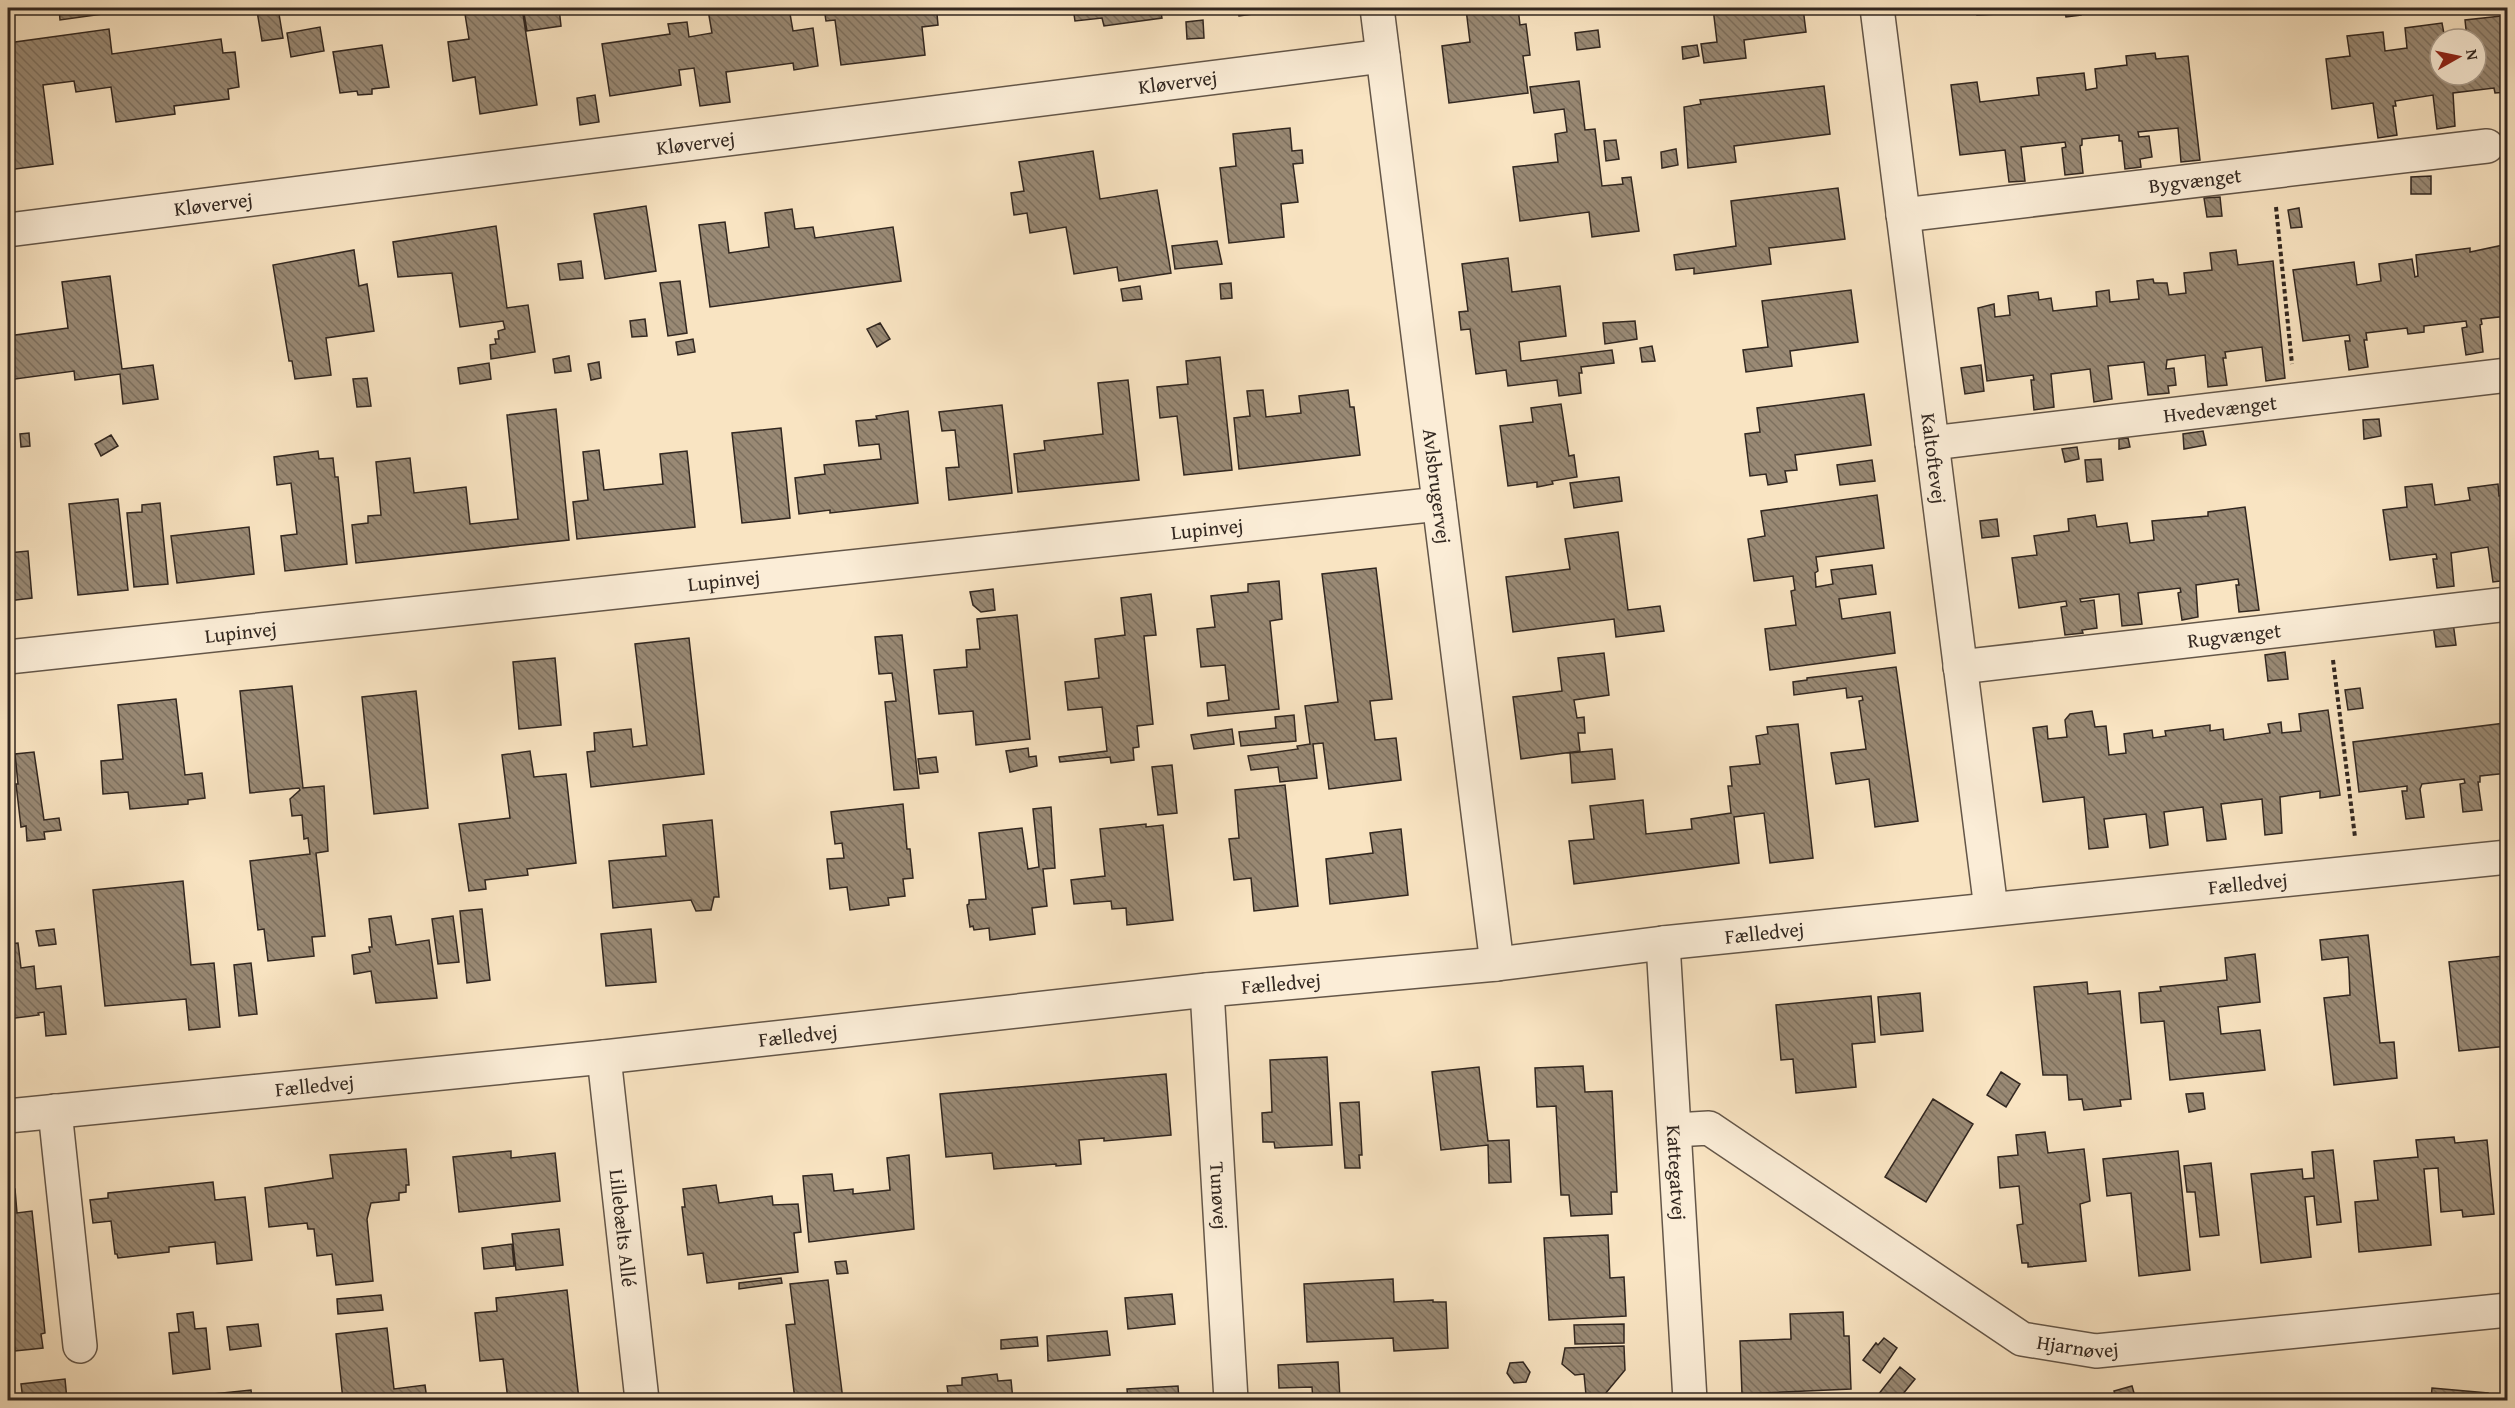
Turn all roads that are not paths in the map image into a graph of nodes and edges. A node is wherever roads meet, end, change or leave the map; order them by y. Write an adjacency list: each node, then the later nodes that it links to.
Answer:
1 (1377, 8): 3 (street, Avlsbrugervej)
2 (1877, 8): 5 (street, Kaltoftevej)
3 (1383, 56): 6 (street, Kløvervej); 9 (street, Avlsbrugervej)
4 (2487, 146): 5 (street, Bygvænget)
5 (1903, 215): 8 (street, Kaltoftevej)
6 (8, 230)
7 (2508, 375): 8 (street, Hvedevænget)
8 (1932, 442): 12 (street, Kaltoftevej)
9 (1439, 504): 11 (street, Lupinvej); 16 (street, Avlsbrugervej)
10 (2508, 604): 12 (street, Rugvænget)
11 (8, 657)
12 (1960, 667): 14 (street, Kaltoftevej)
13 (2508, 857): 14 (street, Fælledvej)
14 (1991, 909): 15 (street, Fælledvej)
15 (1663, 943): 16 (street, Fælledvej); 21 (street, Kattegatvej)
16 (1497, 964): 17 (street, Fælledvej)
17 (1207, 990): 18 (street, Fælledvej); 25 (street, Tunøvej)
18 (604, 1057): 19 (street, Fælledvej); 24 (street, Lillebælts Allé)
19 (55, 1111): 20 (street, Fælledvej); 23 (street)
20 (8, 1116)
21 (1675, 1130): 22 (street, Hjarnøvej); 26 (street, Kattegatvej)
22 (2508, 1310)
23 (80, 1346)
24 (642, 1401)
25 (1232, 1401)
26 (1690, 1401)

